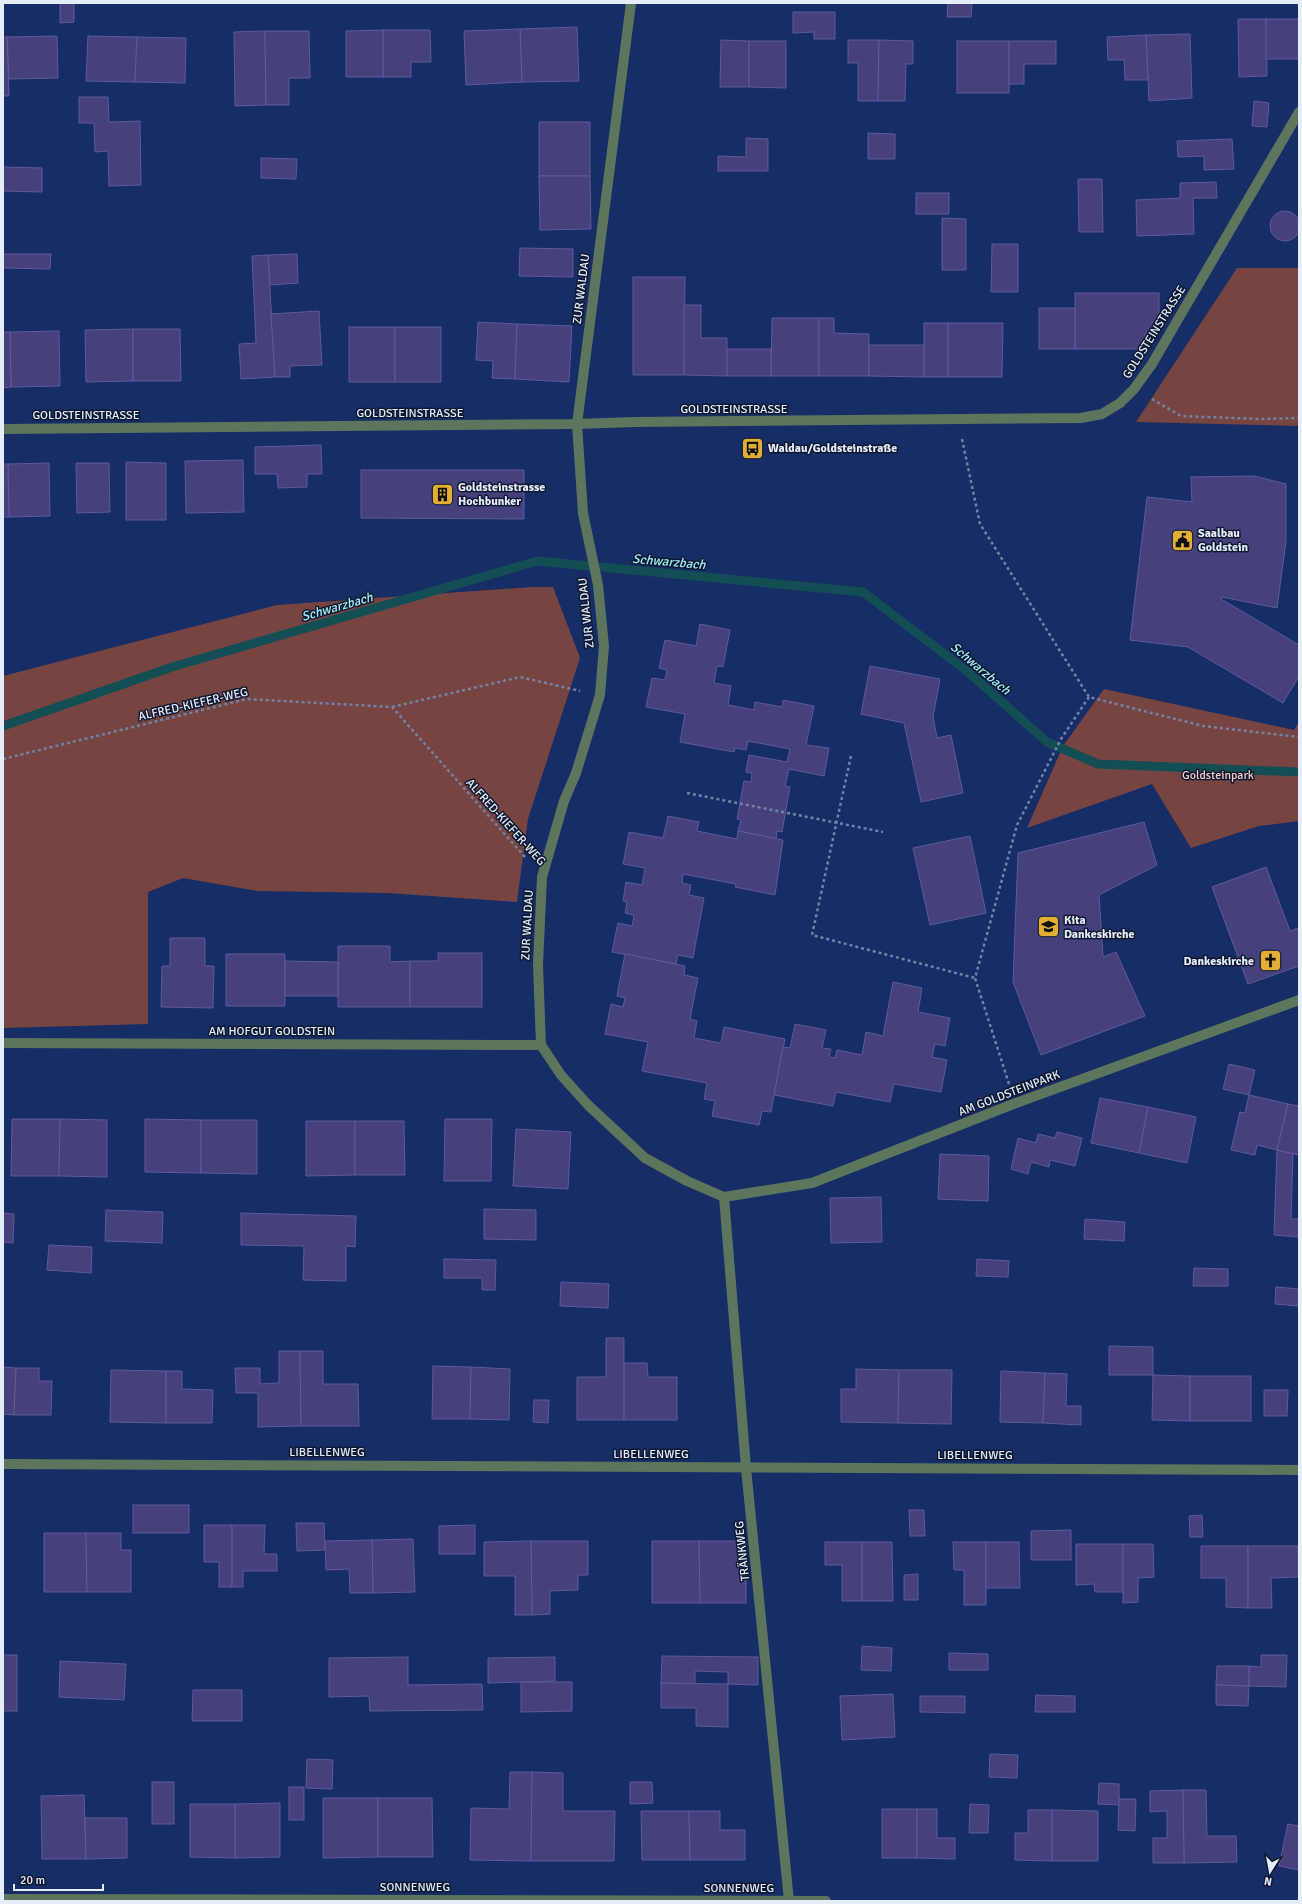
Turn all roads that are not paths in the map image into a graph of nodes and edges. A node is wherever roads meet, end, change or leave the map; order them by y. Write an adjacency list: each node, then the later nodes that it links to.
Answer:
1 (631, 3): 3 (street, ZUR WALDAU)
2 (1299, 112): 3 (street, GOLDSTEINSTRASSE)
3 (577, 424): 4 (street, GOLDSTEINSTRASSE); 7 (street, ZUR WALDAU)
4 (3, 429)
5 (1299, 1000): 8 (street, AM GOLDSTEINPARK)
6 (3, 1043): 7 (street, AM HOFGUT GOLDSTEIN)
7 (541, 1045): 8 (street)
8 (724, 1197): 10 (street, TRÄNKWEG)
9 (3, 1464): 10 (street, LIBELLENWEG)
10 (746, 1468): 11 (street, LIBELLENWEG); 13 (street, TRÄNKWEG)
11 (1299, 1470)
12 (3, 1899): 13 (street, SONNENWEG)
13 (789, 1901): 14 (street, SONNENWEG)
14 (826, 1901)

